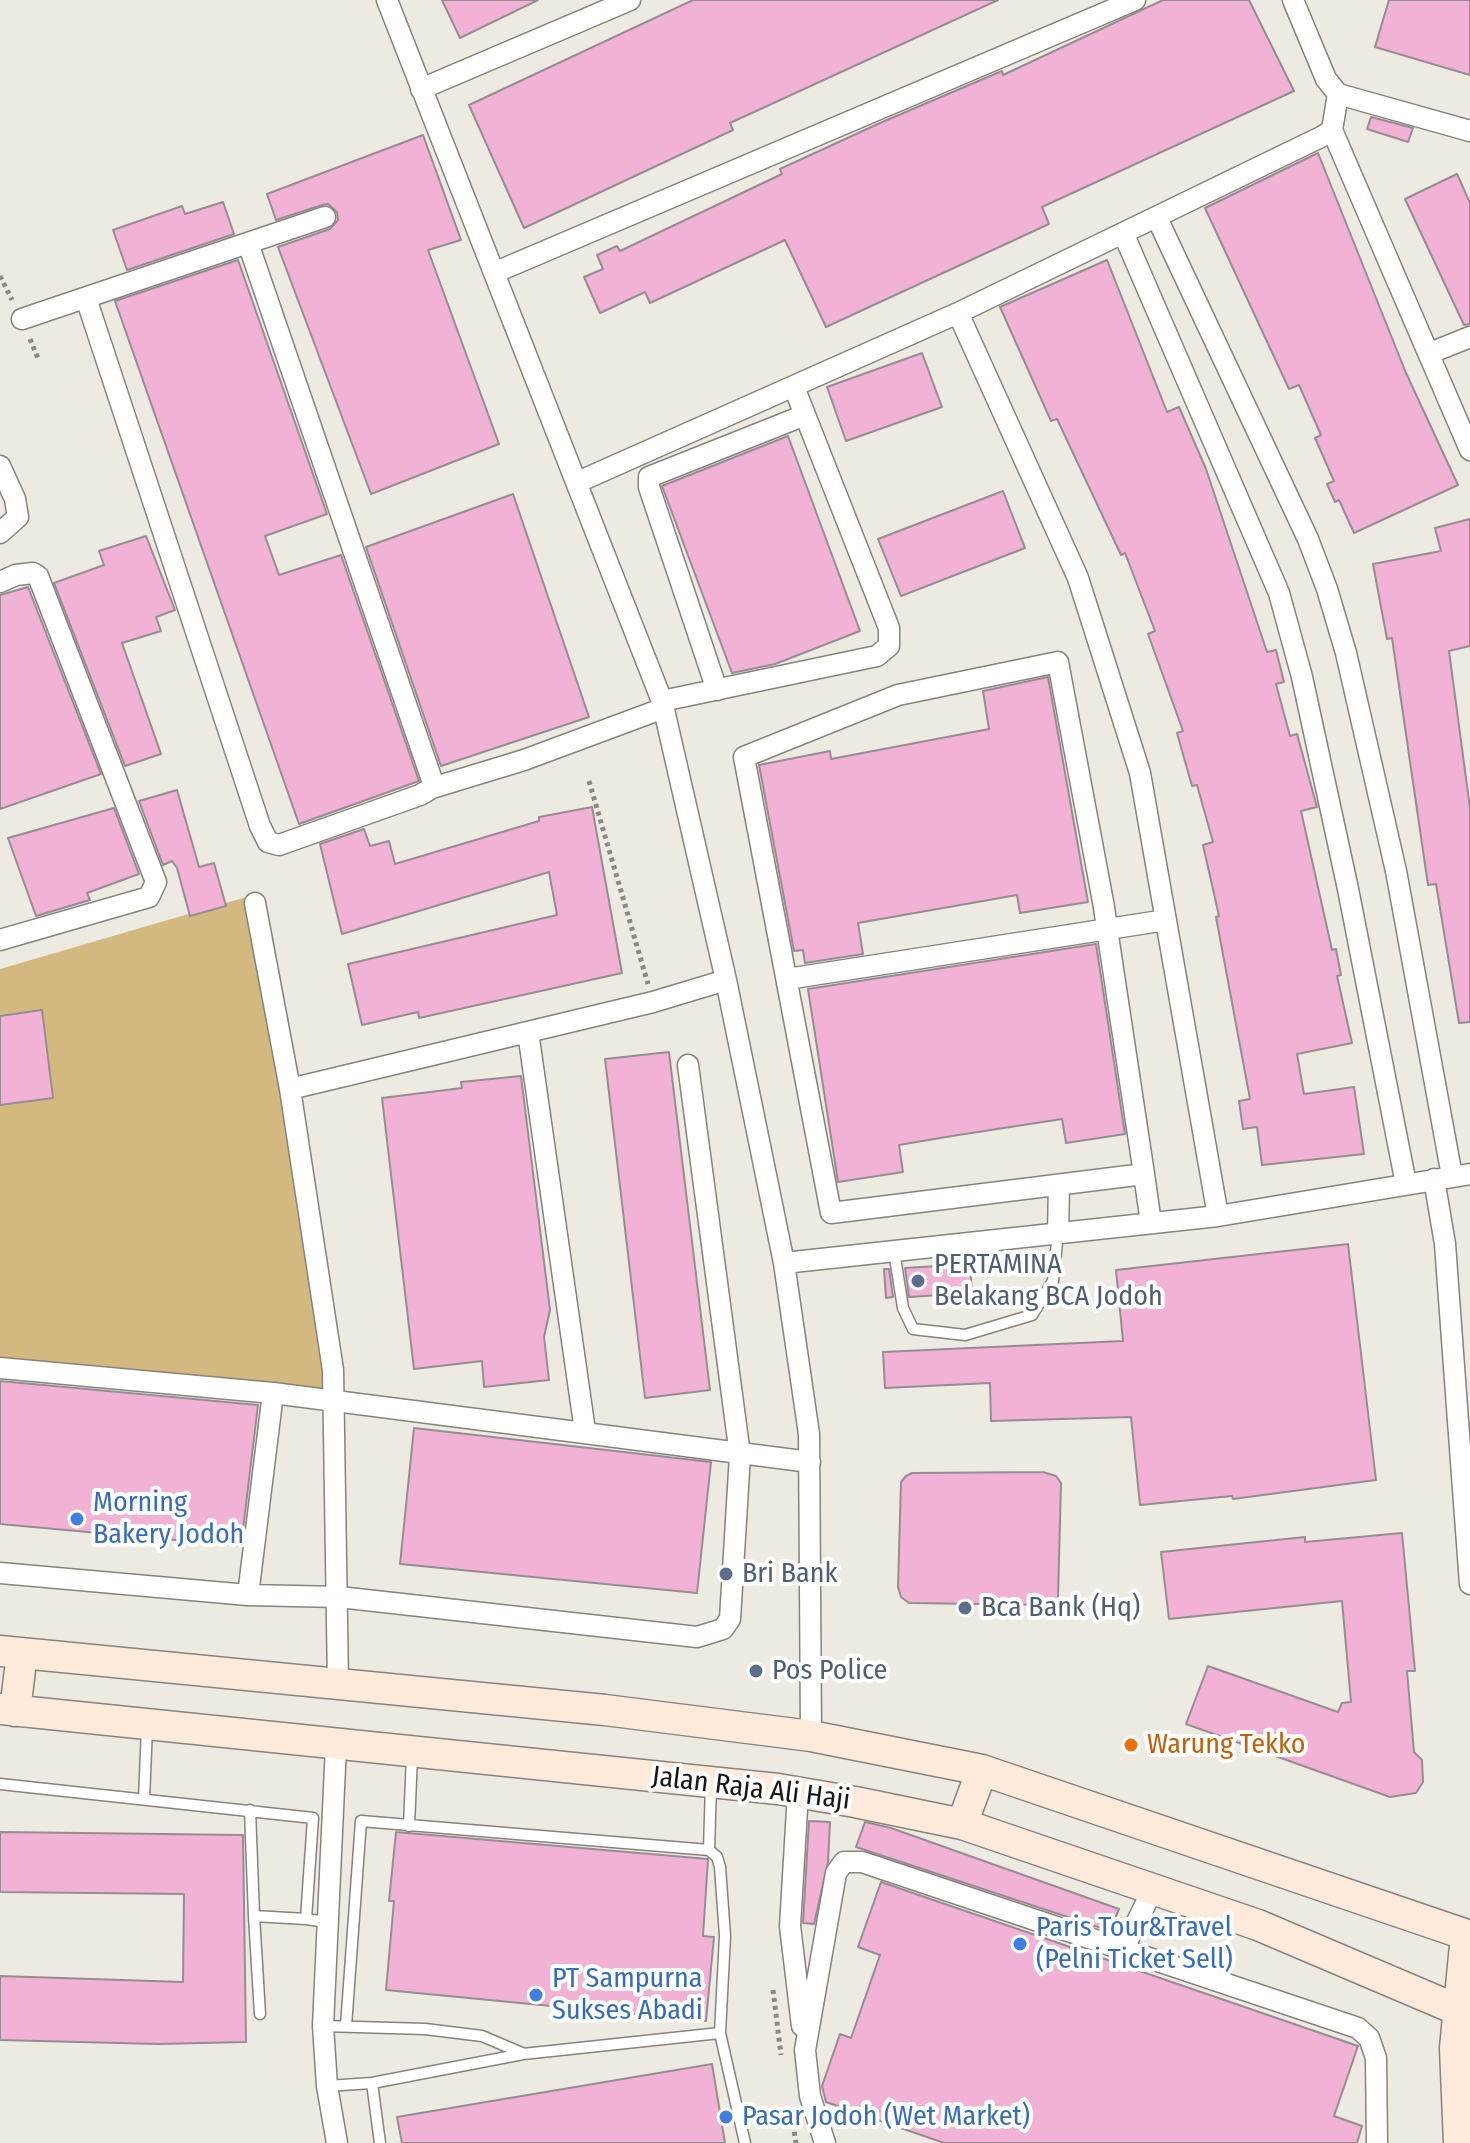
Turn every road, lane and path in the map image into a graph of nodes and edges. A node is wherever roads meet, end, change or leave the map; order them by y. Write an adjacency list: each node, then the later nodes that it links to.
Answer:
1 (387, 0): 5 (street)
2 (630, 0): 5 (street)
3 (1135, 0): 13 (street)
4 (1293, 0): 6 (street)
5 (421, 89): 13 (street)
6 (1338, 94): 7 (street); 8 (street)
7 (1332, 130): 10 (street); 18 (street)
8 (1470, 131)
9 (325, 217): 12 (street)
10 (1157, 218): 11 (street); 41 (street)
11 (1124, 235): 15 (street); 42 (street)
12 (248, 243): 14 (street); 29 (street)
13 (496, 272): 23 (street)
14 (86, 298): 16 (street); 29 (street)
15 (958, 313): 19 (street); 31 (street)
16 (22, 319)
17 (1470, 337): 18 (street)
18 (1430, 353): 21 (street)
19 (794, 387): 20 (street); 23 (street)
20 (805, 415): 26 (street); 26 (street)
21 (1470, 450)
22 (0, 466): 24 (street)
23 (578, 482): 27 (street)
24 (0, 533)
25 (0, 582): 33 (street)
26 (717, 690): 27 (street)
27 (663, 704): 29 (street); 35 (street)
28 (589, 781): 36 (path)
29 (432, 788)
30 (255, 903): 39 (street)
31 (1166, 920): 32 (street); 44 (street)
32 (1107, 929): 34 (street); 34 (street); 40 (street)
33 (2, 933)
34 (787, 979): 43 (street)
35 (726, 980): 36 (street); 48 (street)
36 (653, 1002): 37 (street)
37 (528, 1032): 39 (street); 52 (street)
38 (688, 1065): 53 (street)
39 (290, 1089): 51 (street)
40 (1144, 1174): 43 (street); 45 (street)
41 (1452, 1177): 42 (street); 56 (street)
42 (1406, 1184): 44 (street)
43 (1059, 1185): 46 (street)
44 (1218, 1216): 45 (street)
45 (1151, 1223): 46 (street)
46 (1058, 1233): 47 (street); 47 (lane)
47 (894, 1251): 48 (street)
48 (784, 1263): 54 (street)
49 (0, 1368): 50 (street)
50 (273, 1393): 51 (street); 57 (street)
51 (336, 1402): 52 (street); 58 (street)
52 (585, 1431): 53 (street)
53 (740, 1455): 54 (street); 58 (street)
54 (810, 1462): 63 (street)
55 (0, 1573): 57 (street)
56 (1470, 1584)
57 (248, 1595): 58 (street)
58 (339, 1597): 60 (street)
59 (11, 1652): 60 (main road, Jalan Raja Ali Haji); 61 (main road)
60 (338, 1684): 63 (main road, Jalan Raja Ali Haji)
61 (8, 1710): 62 (main road, Jalan Raja Ali Haji)
62 (147, 1725): 64 (main road, Jalan Raja Ali Haji); 70 (lane)
63 (811, 1736): 66 (main road, Jalan Raja Ali Haji)
64 (336, 1745): 65 (main road, Jalan Raja Ali Haji); 78 (street)
65 (412, 1752): 67 (main road, Jalan Raja Ali Haji); 73 (lane)
66 (982, 1770): 72 (main road); 79 (main road, Jalan Raja Ali Haji)
67 (712, 1783): 69 (main road, Jalan Raja Ali Haji); 74 (lane)
68 (0, 1784): 70 (lane)
69 (798, 1793): 72 (main road, Jalan Raja Ali Haji); 86 (street)
70 (144, 1799): 71 (lane)
71 (250, 1810): 76 (lane); 77 (lane)
72 (962, 1824): 75 (main road, Jalan Raja Ali Haji)
73 (409, 1826): 74 (lane); 84 (lane)
74 (709, 1850): 85 (lane)
75 (1152, 1891): 80 (street); 81 (main road, Jalan Raja Ali Haji)
76 (254, 1916): 77 (lane); 82 (lane)
77 (306, 1919): 78 (lane)
78 (327, 1922): 83 (street)
79 (1469, 1930): 81 (main road)
80 (1123, 1950): 86 (street); 94 (street)
81 (1464, 2010): 95 (main road)
82 (260, 2014)
83 (323, 2026): 84 (lane); 89 (street)
84 (346, 2026): 87 (lane)
85 (720, 2033): 87 (lane); 92 (lane)
86 (805, 2050): 93 (street)
87 (523, 2054): 88 (lane)
88 (372, 2083): 89 (lane); 91 (lane)
89 (327, 2086): 90 (street)
90 (337, 2143)
91 (380, 2143)
92 (745, 2143)
93 (825, 2143)
94 (1377, 2143)
95 (1459, 2143)

